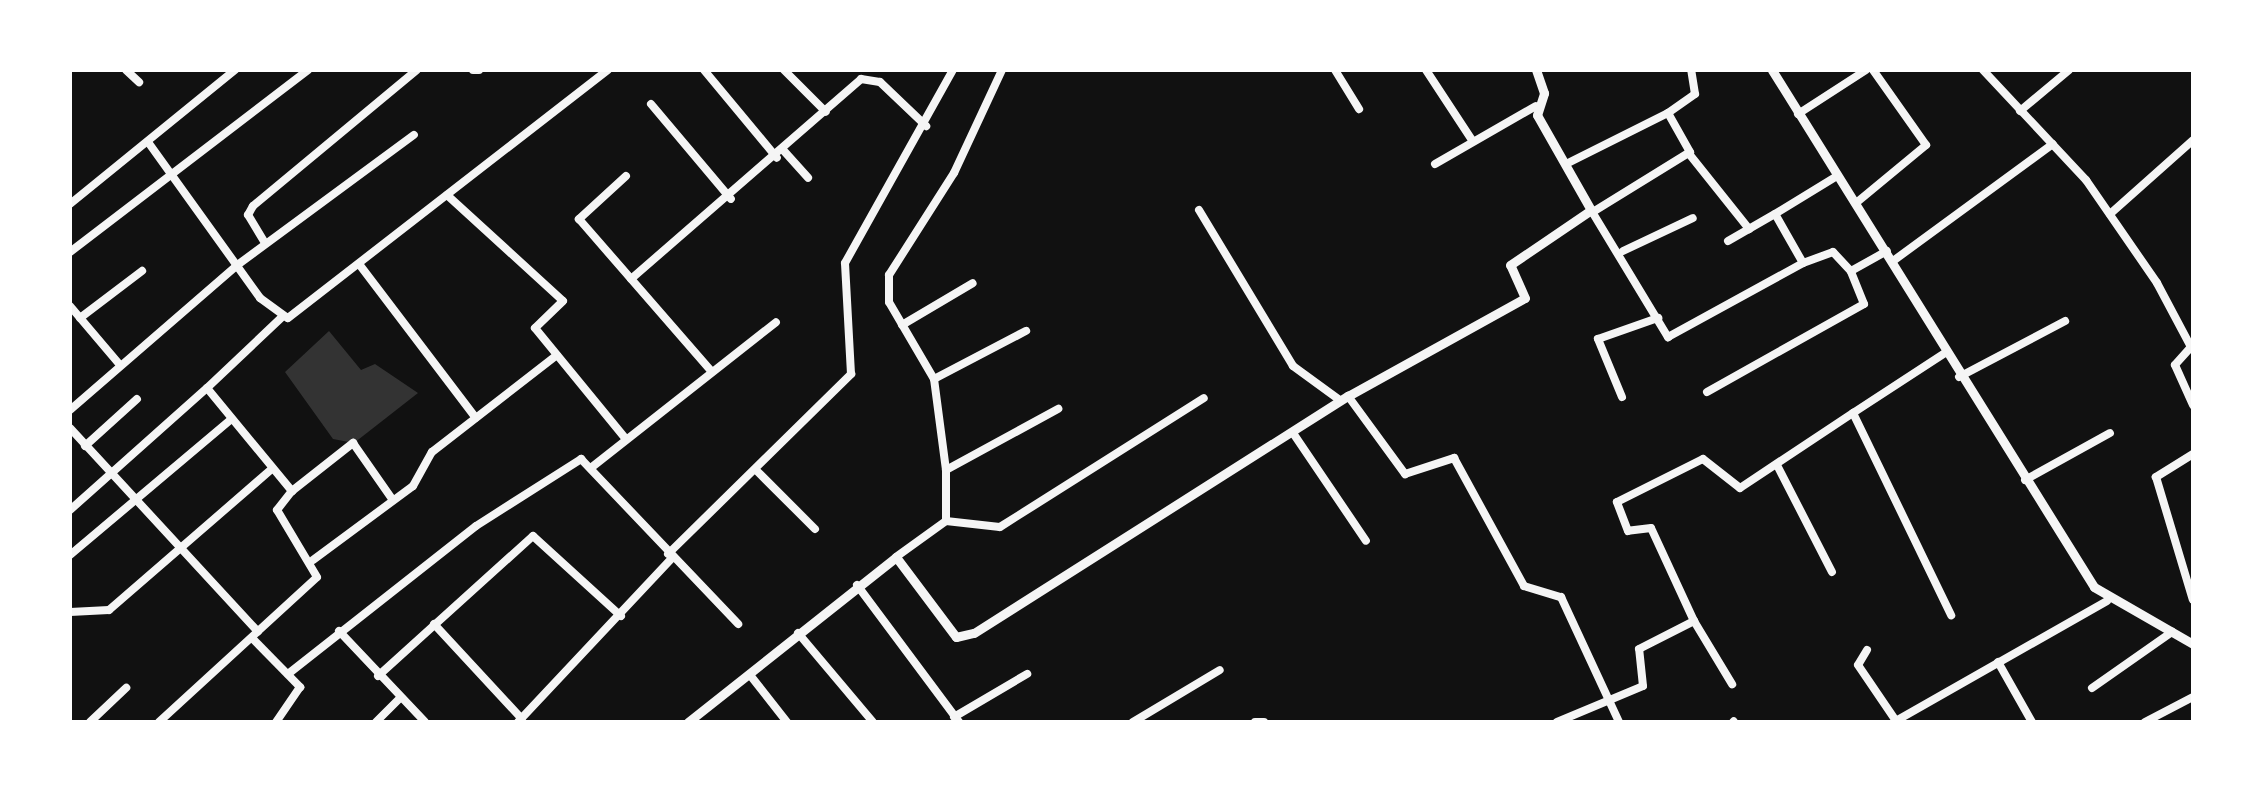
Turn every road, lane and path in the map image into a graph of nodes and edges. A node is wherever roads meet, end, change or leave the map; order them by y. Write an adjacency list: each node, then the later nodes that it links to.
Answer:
1 (126, 70): 18 (street)
2 (235, 70): 30 (street)
3 (308, 70): 36 (street)
4 (417, 70): 51 (street)
5 (608, 70): 40 (street)
6 (704, 70): 32 (street)
7 (784, 70): 23 (street)
8 (953, 70): 26 (street)
9 (1002, 70): 68 (street)
10 (1335, 70): 21 (street)
11 (1426, 70): 28 (street)
12 (1536, 70): 20 (street)
13 (1691, 70): 24 (street)
14 (1772, 70): 25 (street)
15 (1870, 70): 25 (street); 42 (street)
16 (1984, 70): 22 (street)
17 (2069, 70): 22 (street)
18 (139, 82)
19 (651, 104): 41 (street)
20 (1536, 106): 28 (street); 35 (street)
21 (1359, 109)
22 (2020, 111): 31 (street)
23 (826, 112): 26 (street); 32 (street)
24 (1668, 112): 33 (street); 35 (street)
25 (1798, 114): 38 (street)
26 (926, 126): 100 (street)
27 (414, 136): 51 (street)
28 (1472, 140): 34 (street)
29 (2193, 140): 47 (street)
30 (148, 142): 36 (street); 43 (street)
31 (2053, 144): 47 (street); 54 (street)
32 (780, 155): 39 (street); 41 (street)
33 (1690, 155): 45 (street); 49 (street)
34 (1435, 164)
35 (1566, 164): 45 (street)
36 (169, 172): 53 (street); 57 (street)
37 (626, 176): 60 (street)
38 (1838, 176): 42 (street); 46 (street)
39 (808, 178)
40 (448, 195): 56 (street); 72 (street)
41 (731, 199): 60 (street)
42 (1856, 203): 54 (street)
43 (70, 204)
44 (1199, 210): 82 (street)
45 (1592, 211): 52 (street); 82 (street)
46 (1775, 214): 49 (street); 55 (street)
47 (2110, 214): 70 (street)
48 (1693, 218): 52 (street)
49 (1749, 229): 50 (street)
50 (1728, 241)
51 (266, 243): 57 (street)
52 (1622, 251): 65 (street)
53 (70, 252)
54 (1890, 256): 59 (street); 71 (street)
55 (1804, 263): 59 (street); 65 (street)
56 (360, 264): 64 (street); 87 (street)
57 (236, 266): 64 (street); 73 (street)
58 (142, 271): 63 (street)
59 (1851, 271): 78 (street)
60 (631, 279): 74 (street)
61 (973, 283): 68 (street)
62 (70, 306): 63 (street)
63 (80, 318): 73 (street)
64 (282, 318): 77 (street)
65 (1658, 318): 79 (street)
66 (776, 322): 74 (street)
67 (2065, 322): 75 (street)
68 (902, 325): 76 (street)
69 (1026, 331): 76 (street)
70 (2192, 352): 83 (street)
71 (1945, 353): 75 (street); 86 (street)
72 (557, 355): 87 (street); 92 (street)
73 (120, 365): 85 (street)
74 (711, 371): 92 (street)
75 (1959, 376): 101 (street)
76 (934, 379): 98 (street)
77 (207, 388): 88 (street); 99 (street)
78 (1707, 392)
79 (1622, 397)
80 (1204, 398): 106 (street)
81 (138, 399): 93 (street)
82 (1345, 399): 91 (street); 141 (street)
83 (2193, 406)
84 (1058, 409): 98 (street)
85 (70, 410)
86 (1852, 414): 96 (street); 119 (street)
87 (476, 418): 104 (street)
88 (229, 420): 97 (street); 103 (street)
89 (70, 428): 93 (street)
90 (2110, 432): 101 (street)
91 (1293, 433): 108 (street); 112 (street)
92 (625, 438): 95 (street)
93 (85, 446): 99 (street)
94 (2193, 454): 116 (street)
95 (592, 467): 111 (street); 124 (street)
96 (1778, 467): 114 (street); 121 (street)
97 (272, 469): 102 (street); 109 (street)
98 (946, 470): 106 (street)
99 (110, 471): 103 (street); 105 (street)
100 (757, 471): 107 (street); 111 (street)
101 (2026, 480): 117 (street)
102 (292, 491): 104 (street); 113 (street)
103 (136, 498): 109 (street); 110 (street)
104 (392, 498): 113 (street)
105 (70, 510)
106 (946, 521): 112 (street)
107 (815, 529)
108 (1366, 541)
109 (181, 552): 118 (street); 127 (street)
110 (70, 556)
111 (670, 556): 120 (street); 123 (street)
112 (896, 557): 115 (street)
113 (313, 560): 127 (street)
114 (1832, 572)
115 (856, 585): 126 (street); 143 (street)
116 (2193, 600)
117 (2107, 601): 125 (street); 130 (street)
118 (70, 612)
119 (1951, 615)
120 (621, 616): 122 (street); 144 (street)
121 (1694, 620): 136 (street); 141 (street)
122 (434, 624): 135 (street); 144 (street)
123 (738, 624)
124 (339, 631): 132 (street); 135 (street)
125 (2172, 632): 128 (street); 138 (street)
126 (798, 634): 134 (street); 153 (street)
127 (255, 635): 132 (street); 147 (street)
128 (2190, 639)
129 (1867, 650): 145 (street)
130 (1998, 662): 145 (street); 159 (street)
131 (1220, 670): 154 (street)
132 (288, 674): 148 (street)
133 (1027, 674): 143 (street)
134 (750, 675): 142 (street); 152 (street)
135 (378, 676): 140 (street)
136 (1732, 684)
137 (126, 688): 146 (street)
138 (2092, 688)
139 (2193, 697): 160 (street)
140 (400, 698): 149 (street); 150 (street)
141 (1610, 702): 157 (street); 158 (street)
142 (702, 718): 151 (street)
143 (956, 719)
144 (520, 720)
145 (1895, 721)
146 (90, 722)
147 (159, 722)
148 (276, 722)
149 (376, 722)
150 (425, 722)
151 (688, 722)
152 (787, 722)
153 (873, 722)
154 (1134, 722)
155 (1255, 722): 156 (street)
156 (1264, 722)
157 (1558, 722)
158 (1618, 722)
159 (2032, 722)
160 (2145, 722)

